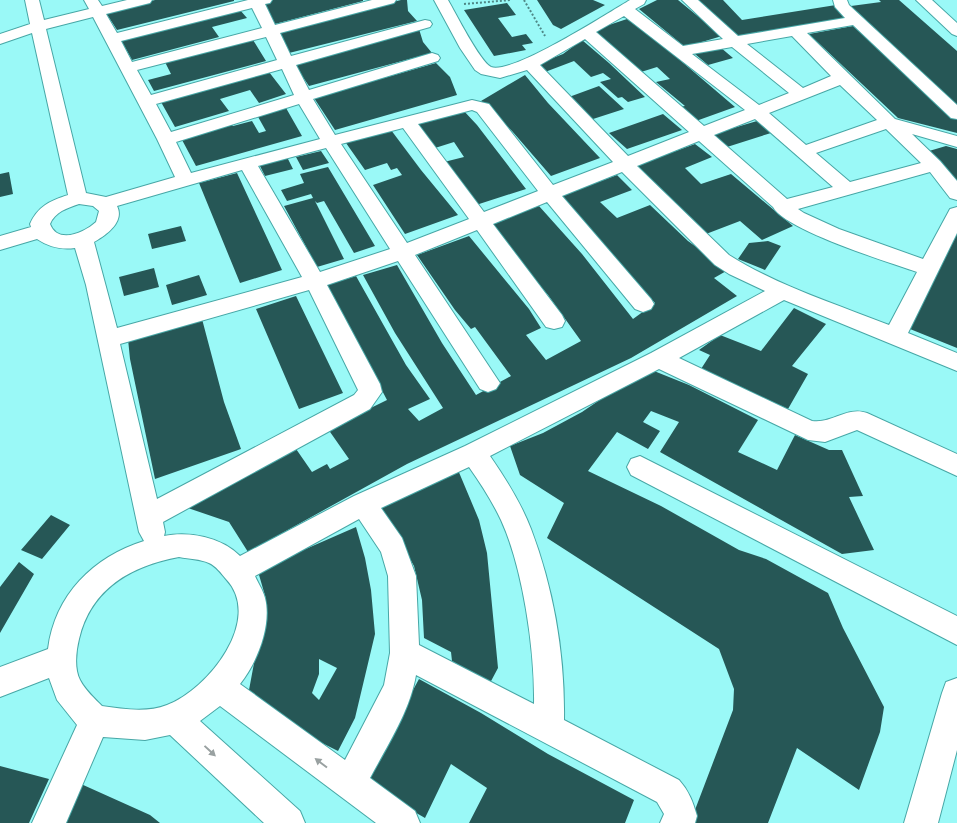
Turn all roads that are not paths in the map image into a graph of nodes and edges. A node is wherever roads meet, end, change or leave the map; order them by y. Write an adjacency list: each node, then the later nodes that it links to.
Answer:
1 (32, 0): 14 (street)
2 (145, 0): 10 (street)
3 (389, 0): 16 (street)
4 (640, 0): 11 (street)
5 (689, 0): 21 (street)
6 (840, 0): 12 (street)
7 (923, 0): 15 (street)
8 (259, 1): 16 (street); 20 (street)
9 (443, 3): 25 (street)
10 (94, 6): 14 (street); 20 (street)
11 (625, 9): 17 (street); 22 (street)
12 (857, 20): 18 (street); 32 (street)
13 (425, 24): 24 (street)
14 (39, 26): 19 (street); 47 (street)
15 (954, 26)
16 (270, 31): 24 (street); 26 (street)
17 (586, 32): 25 (street); 35 (street)
18 (797, 32): 21 (street); 27 (street)
19 (0, 39)
20 (112, 39): 26 (street)
21 (734, 41): 22 (street); 28 (street)
22 (682, 51): 31 (street)
23 (432, 58): 29 (street)
24 (287, 62): 29 (street); 30 (street)
25 (530, 64): 41 (street)
26 (128, 68): 30 (street)
27 (842, 78): 28 (street); 34 (street)
28 (801, 94): 31 (street)
29 (303, 98): 36 (street); 37 (street)
30 (146, 102): 36 (street)
31 (756, 112): 35 (street); 39 (street)
32 (957, 114)
33 (407, 121): 37 (street); 45 (street); 51 (street)
34 (888, 122): 38 (street); 39 (street); 42 (street)
35 (700, 133): 41 (street); 49 (street)
36 (166, 139): 43 (street)
37 (329, 142): 40 (street); 55 (street)
38 (957, 142)
39 (803, 152): 44 (street)
40 (247, 163): 43 (street); 57 (street)
41 (625, 164): 45 (street); 58 (street)
42 (934, 165): 44 (street); 46 (street)
43 (185, 180): 48 (street)
44 (847, 189): 49 (street)
45 (550, 194): 51 (street); 59 (street)
46 (957, 194)
47 (78, 198): 48 (street); 52 (street)
48 (105, 203): 53 (street)
49 (782, 207): 56 (street)
50 (957, 213): 56 (street)
51 (480, 222): 55 (street); 60 (street)
52 (40, 231): 53 (street); 54 (street)
53 (83, 239): 62 (street)
54 (0, 243)
55 (403, 252): 57 (street); 65 (street)
56 (928, 269): 61 (street)
57 (315, 280): 62 (street); 70 (street)
58 (783, 290): 61 (street); 63 (street)
59 (643, 304)
60 (554, 321)
61 (896, 336): 64 (street)
62 (108, 339): 70 (street)
63 (659, 359): 66 (street); 67 (street)
64 (957, 362)
65 (488, 383)
66 (474, 453): 69 (street); 81 (street)
67 (957, 466)
68 (640, 468): 73 (street)
69 (363, 504): 72 (street); 74 (street)
70 (149, 516): 71 (street)
71 (155, 548): 72 (street); 75 (street)
72 (238, 571): 77 (street)
73 (957, 631)
74 (406, 653): 81 (street); 82 (street)
75 (61, 659): 76 (street); 80 (street)
76 (0, 682)
77 (220, 687): 79 (street); 82 (street, one-way to 77)
78 (957, 693): 87 (street)
79 (174, 718): 80 (street); 84 (street, one-way to 84)
80 (96, 721): 83 (street)
81 (550, 729): 86 (street)
82 (349, 784): 85 (street)
83 (48, 823)
84 (288, 823)
85 (403, 823)
86 (677, 823)
87 (921, 823)

